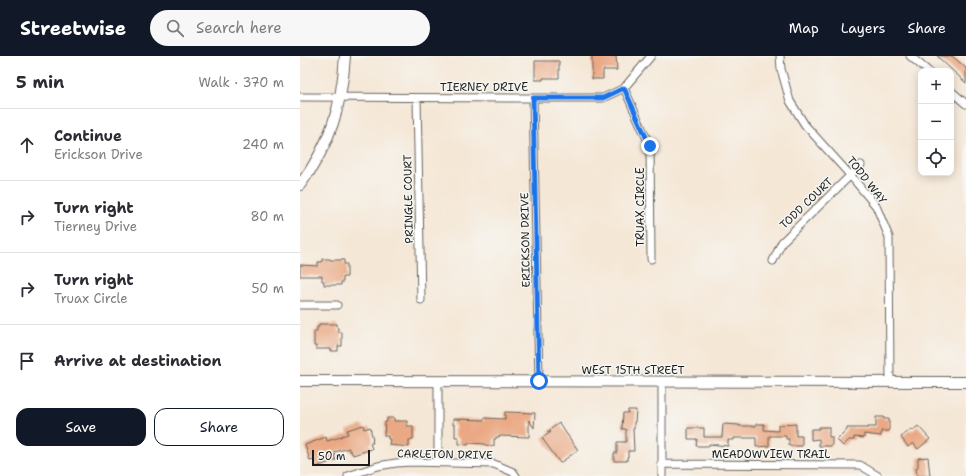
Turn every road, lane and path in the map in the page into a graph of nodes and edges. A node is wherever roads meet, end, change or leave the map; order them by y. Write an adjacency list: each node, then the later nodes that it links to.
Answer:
1 (345, 56): 9 (street)
2 (650, 56): 6 (street, TIERNEY DRIVE)
3 (780, 56): 14 (street, TODD WAY)
4 (910, 56): 5 (street)
5 (924, 68)
6 (624, 88): 11 (street, TIERNEY DRIVE); 16 (street, TRUAX CIRCLE)
7 (954, 94): 12 (street)
8 (300, 97): 9 (street, TIERNEY DRIVE)
9 (340, 98): 10 (street, TIERNEY DRIVE); 15 (street)
10 (416, 98): 11 (street, TIERNEY DRIVE); 18 (street, PRINGLE COURT)
11 (533, 98): 23 (street, ERICKSON DRIVE)
12 (966, 104)
13 (861, 165): 14 (street, TODD COURT)
14 (850, 175): 17 (street, TODD COURT); 25 (street, TODD WAY)
15 (300, 185)
16 (651, 259)
17 (773, 261)
18 (421, 300)
19 (300, 305): 20 (street)
20 (337, 305)
21 (300, 381): 22 (street, WEST 15TH STREET)
22 (438, 381): 23 (street, WEST 15TH STREET); 27 (street)
23 (539, 381): 24 (street, WEST 15TH STREET)
24 (662, 382): 25 (street, WEST 15TH STREET); 28 (street)
25 (890, 382): 26 (street, WEST 15TH STREET)
26 (966, 382)
27 (438, 462): 29 (street, CARLETON DRIVE); 30 (street, CARLETON DRIVE)
28 (661, 464): 31 (street); 32 (street, MEADOWVIEW TRAIL)
29 (348, 476)
30 (516, 476)
31 (662, 476)
32 (878, 476)

